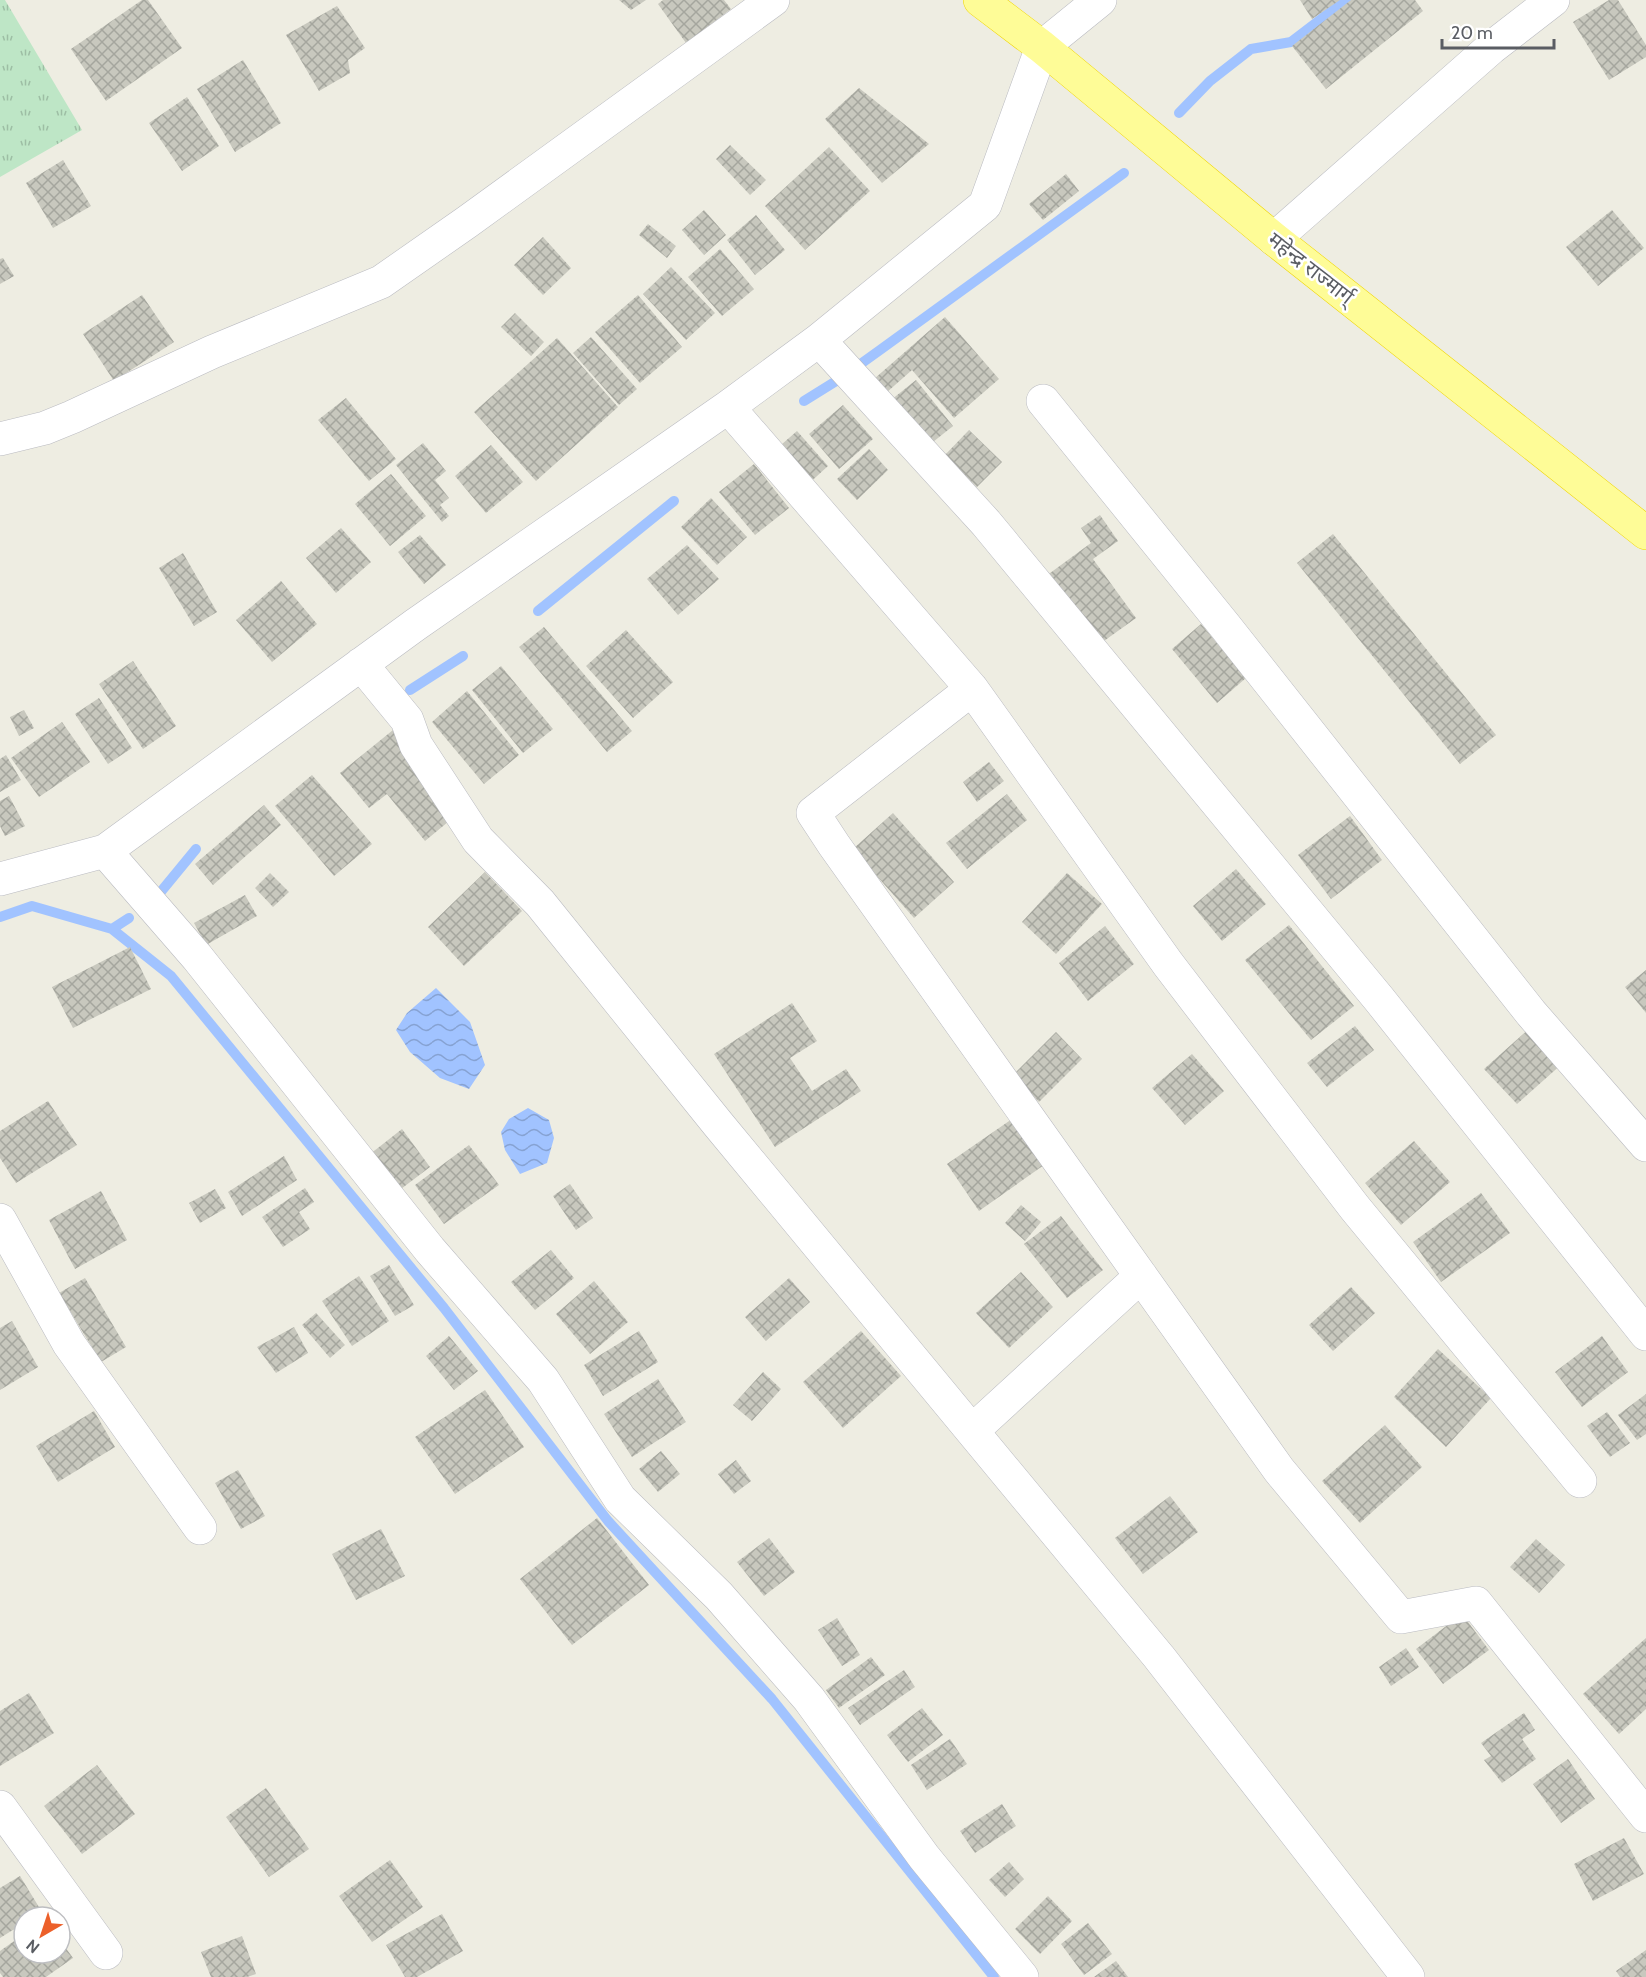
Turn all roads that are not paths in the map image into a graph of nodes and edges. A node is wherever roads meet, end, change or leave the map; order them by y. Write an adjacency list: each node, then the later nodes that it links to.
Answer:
1 (773, 0): 10 (street)
2 (980, 0): 5 (highway, महेन्द्र राज्मार्ग्)
3 (1100, 0): 5 (street)
4 (1553, 0): 6 (street)
5 (1042, 47): 6 (highway, महेन्द्र राज्मार्ग्); 7 (street)
6 (1274, 239): 11 (highway, महेन्द्र राज्मार्ग्)
7 (819, 340): 9 (street); 19 (street)
8 (1043, 401): 16 (street)
9 (728, 407): 12 (street); 13 (street)
10 (0, 439)
11 (1646, 533)
12 (361, 664): 14 (street); 20 (street)
13 (972, 689): 18 (street); 21 (street)
14 (105, 850): 15 (street); 26 (street)
15 (0, 879)
16 (1646, 1145)
17 (0, 1220): 22 (street)
18 (1141, 1276): 20 (street); 24 (street)
19 (1646, 1334)
20 (972, 1431): 27 (street)
21 (1580, 1481)
22 (200, 1528)
23 (0, 1807): 25 (street)
24 (1646, 1816)
25 (106, 1953)
26 (1022, 1977)
27 (1408, 1977)

